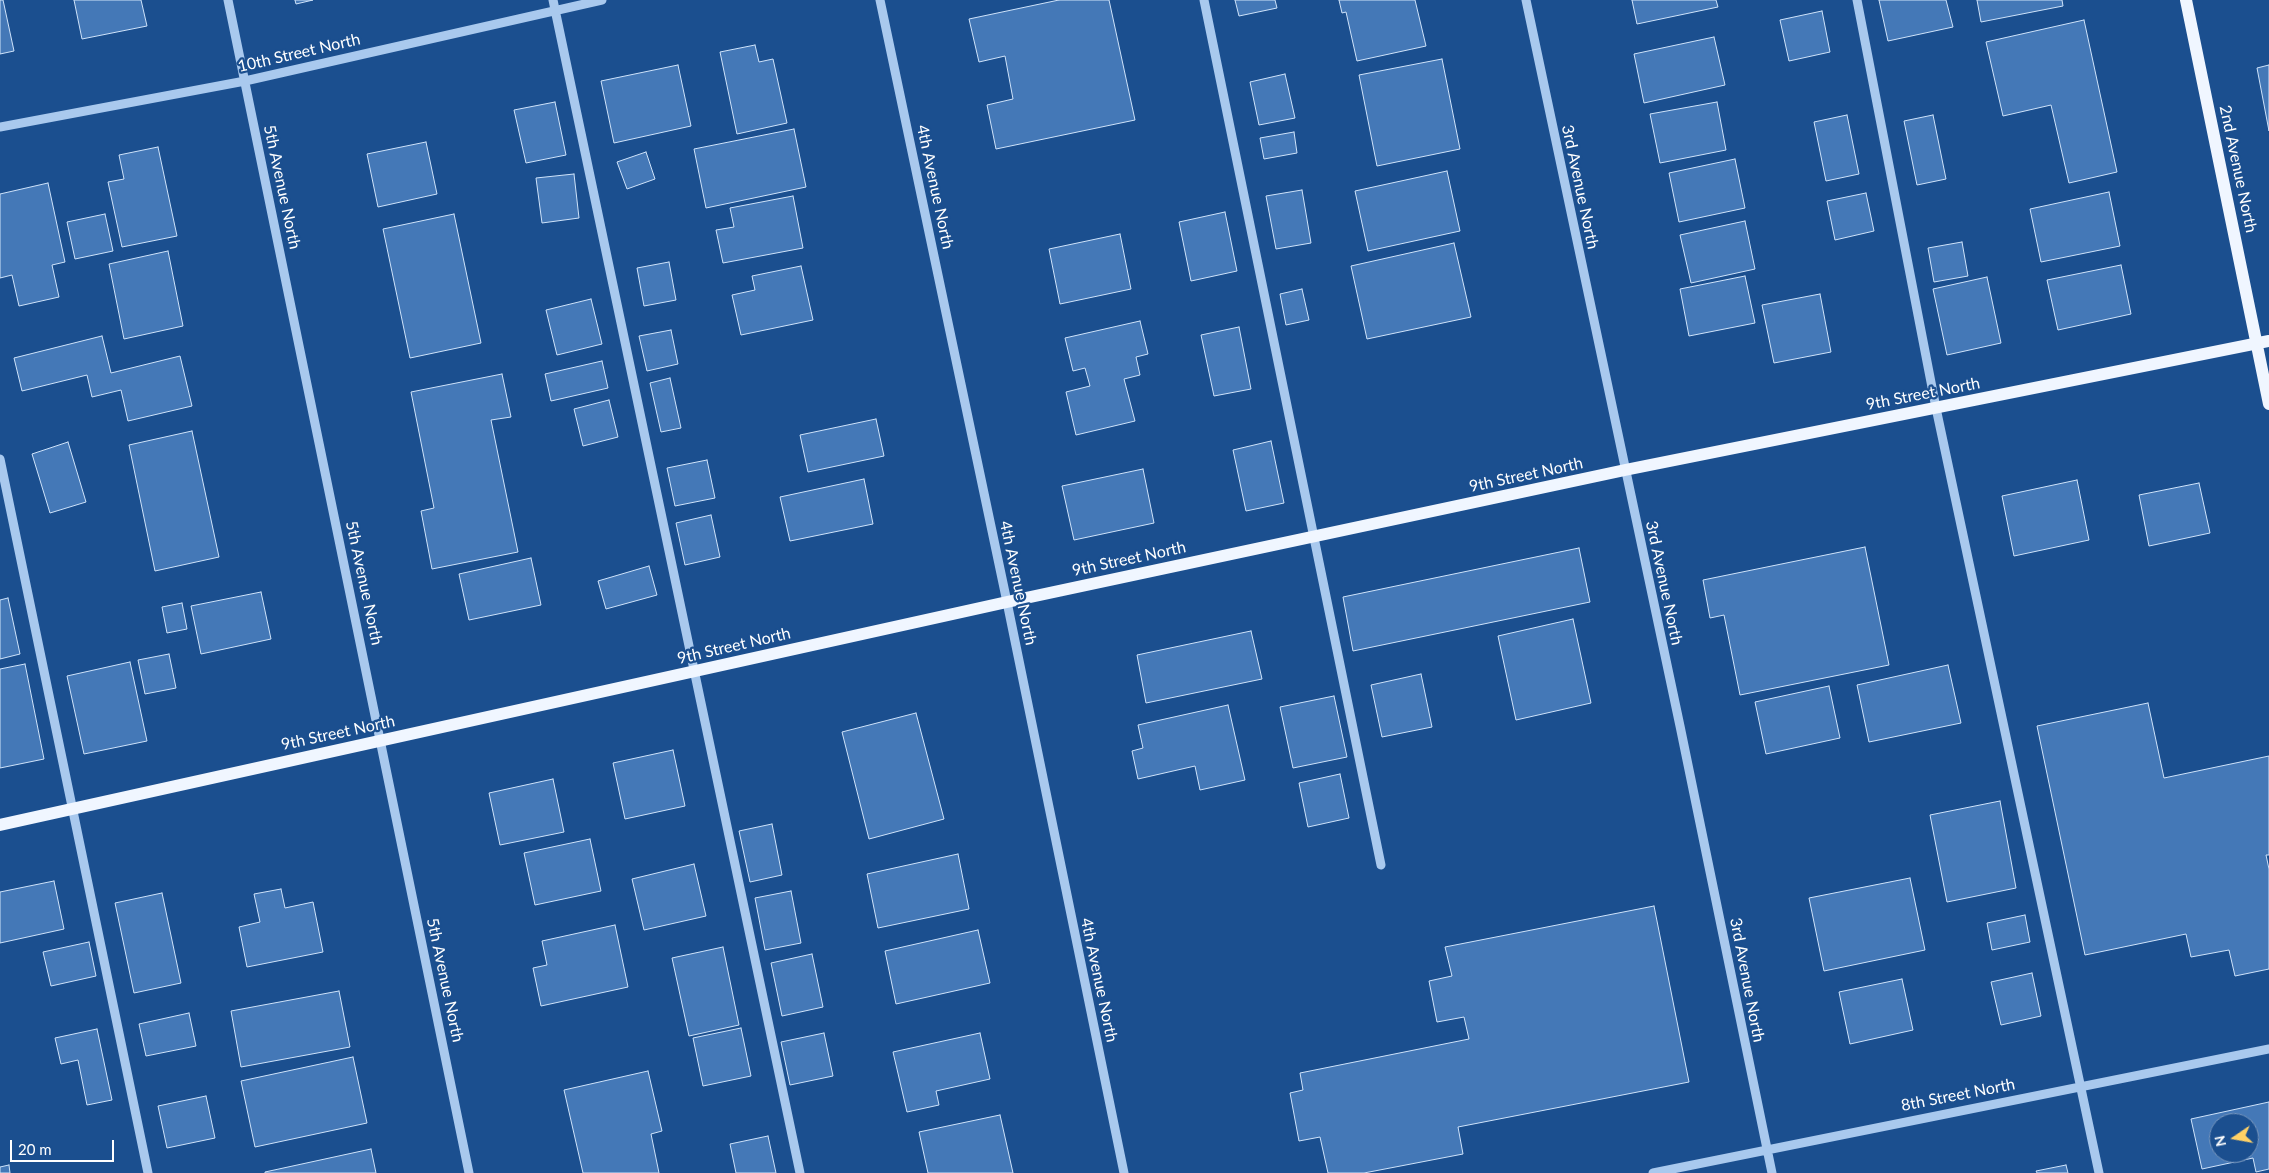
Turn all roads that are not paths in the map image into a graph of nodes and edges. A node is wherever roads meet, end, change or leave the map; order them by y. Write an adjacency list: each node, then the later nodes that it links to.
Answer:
1 (228, 0): 10 (street, 5th Avenue North)
2 (553, 0): 9 (street)
3 (602, 0): 9 (street, 10th Street North)
4 (880, 0): 18 (street, 4th Avenue North)
5 (1204, 0): 17 (street)
6 (1526, 0): 16 (street, 3rd Avenue North)
7 (1857, 0): 14 (street)
8 (2186, 0): 12 (main road, 2nd Avenue North)
9 (555, 11): 10 (street, 10th Street North); 19 (street)
10 (245, 81): 11 (street, 10th Street North); 20 (street, 5th Avenue North)
11 (0, 127)
12 (2263, 342): 13 (main road, 2nd Avenue North); 14 (main road, 9th Street North)
13 (2269, 404)
14 (1936, 408): 16 (main road, 9th Street North); 25 (street)
15 (0, 460): 21 (street)
16 (1625, 470): 17 (main road, 9th Street North); 26 (street, 3rd Avenue North)
17 (1315, 536): 18 (main road, 9th Street North); 23 (street)
18 (1007, 602): 19 (main road, 9th Street North); 30 (street, 4th Avenue North)
19 (694, 671): 20 (main road, 9th Street North); 29 (street)
20 (381, 740): 21 (main road, 9th Street North); 28 (street, 5th Avenue North)
21 (73, 808): 22 (main road, 9th Street North); 27 (street)
22 (0, 824)
23 (1381, 865)
24 (2269, 1049): 25 (street, 8th Street North)
25 (2081, 1086): 26 (street, 8th Street North); 33 (street)
26 (1767, 1149): 31 (street, 8th Street North); 32 (street, 3rd Avenue North)
27 (148, 1173)
28 (469, 1173)
29 (800, 1173)
30 (1124, 1173)
31 (1653, 1173)
32 (1772, 1173)
33 (2099, 1173)

